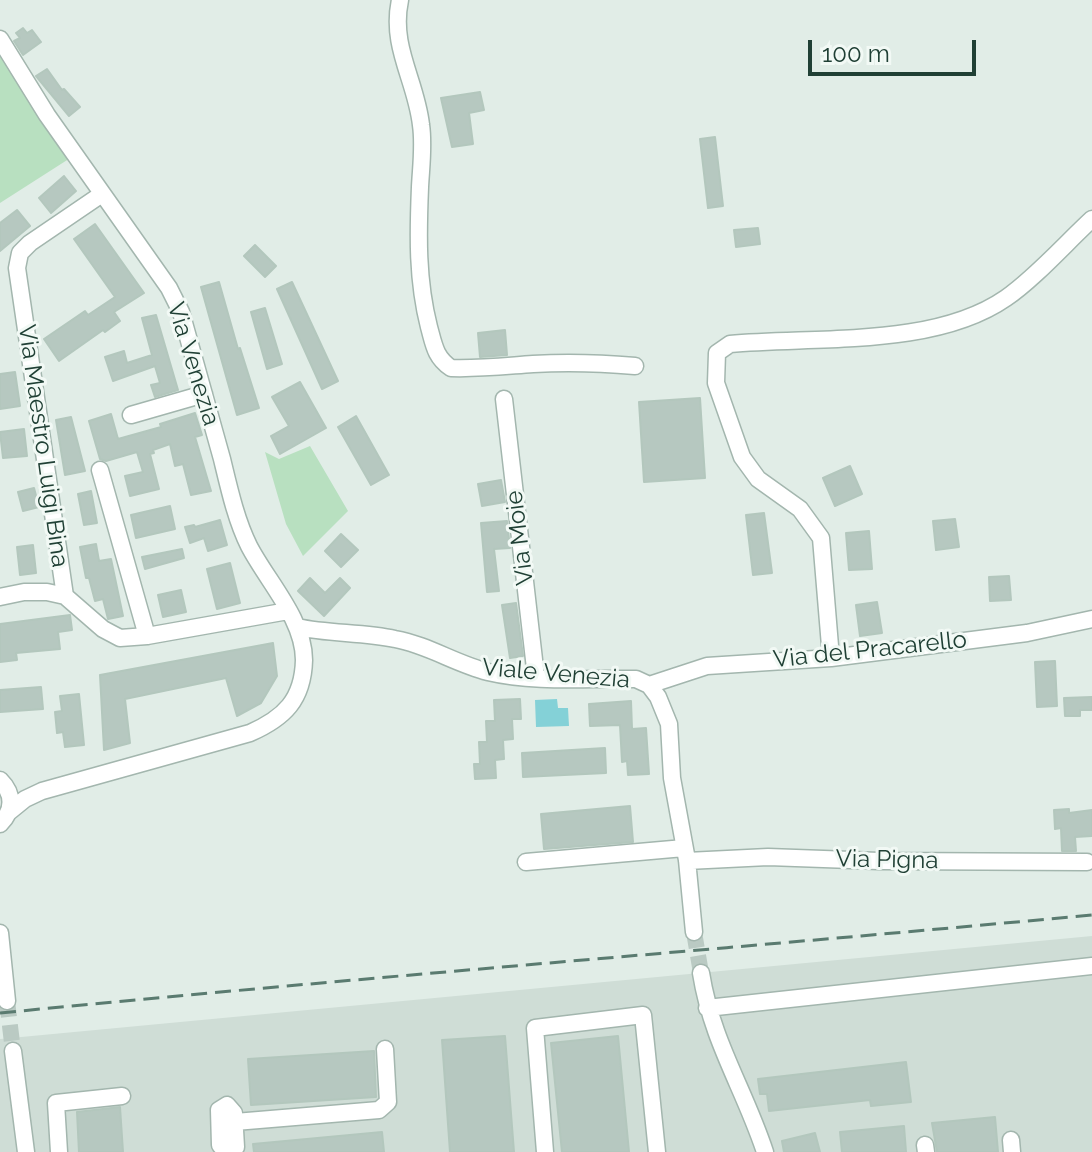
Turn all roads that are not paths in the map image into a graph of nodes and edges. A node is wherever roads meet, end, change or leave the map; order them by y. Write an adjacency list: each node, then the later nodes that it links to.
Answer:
1 (400, 0): 5 (street)
2 (0, 39): 3 (street, Via Venezia)
3 (102, 194): 6 (street, Via Venezia); 10 (street, Via Maestro Luigi Bina)
4 (1092, 219): 16 (street)
5 (635, 366)
6 (204, 394): 8 (street); 12 (street, Via Venezia)
7 (504, 399): 17 (street, Via Moie)
8 (131, 415)
9 (100, 470): 15 (street)
10 (65, 596): 11 (street); 15 (street)
11 (0, 597)
12 (288, 611): 14 (street, Via Venezia); 15 (street)
13 (1092, 619): 16 (street, Via del Pracarello)
14 (299, 633): 17 (street, Viale Venezia); 20 (street)
15 (147, 636)
16 (831, 658): 18 (street, Via del Pracarello)
17 (536, 677): 18 (street, Viale Venezia)
18 (649, 685): 22 (street)
19 (0, 780): 20 (street); 21 (street)
20 (42, 791): 21 (street)
21 (2, 822)
22 (686, 854): 23 (street, Via Pigna); 24 (street, Via Pigna); 25 (street)
23 (526, 862)
24 (1087, 862)
25 (694, 932)
26 (0, 933): 29 (street)
27 (1092, 966): 30 (street)
28 (701, 973): 30 (street)
29 (7, 1001)
30 (707, 1008): 39 (street)
31 (385, 1049): 36 (street)
32 (13, 1051): 34 (street)
33 (122, 1096): 35 (street)
34 (26, 1152)
35 (59, 1152)
36 (229, 1152)
37 (545, 1152): 38 (street)
38 (657, 1152)
39 (765, 1152)

